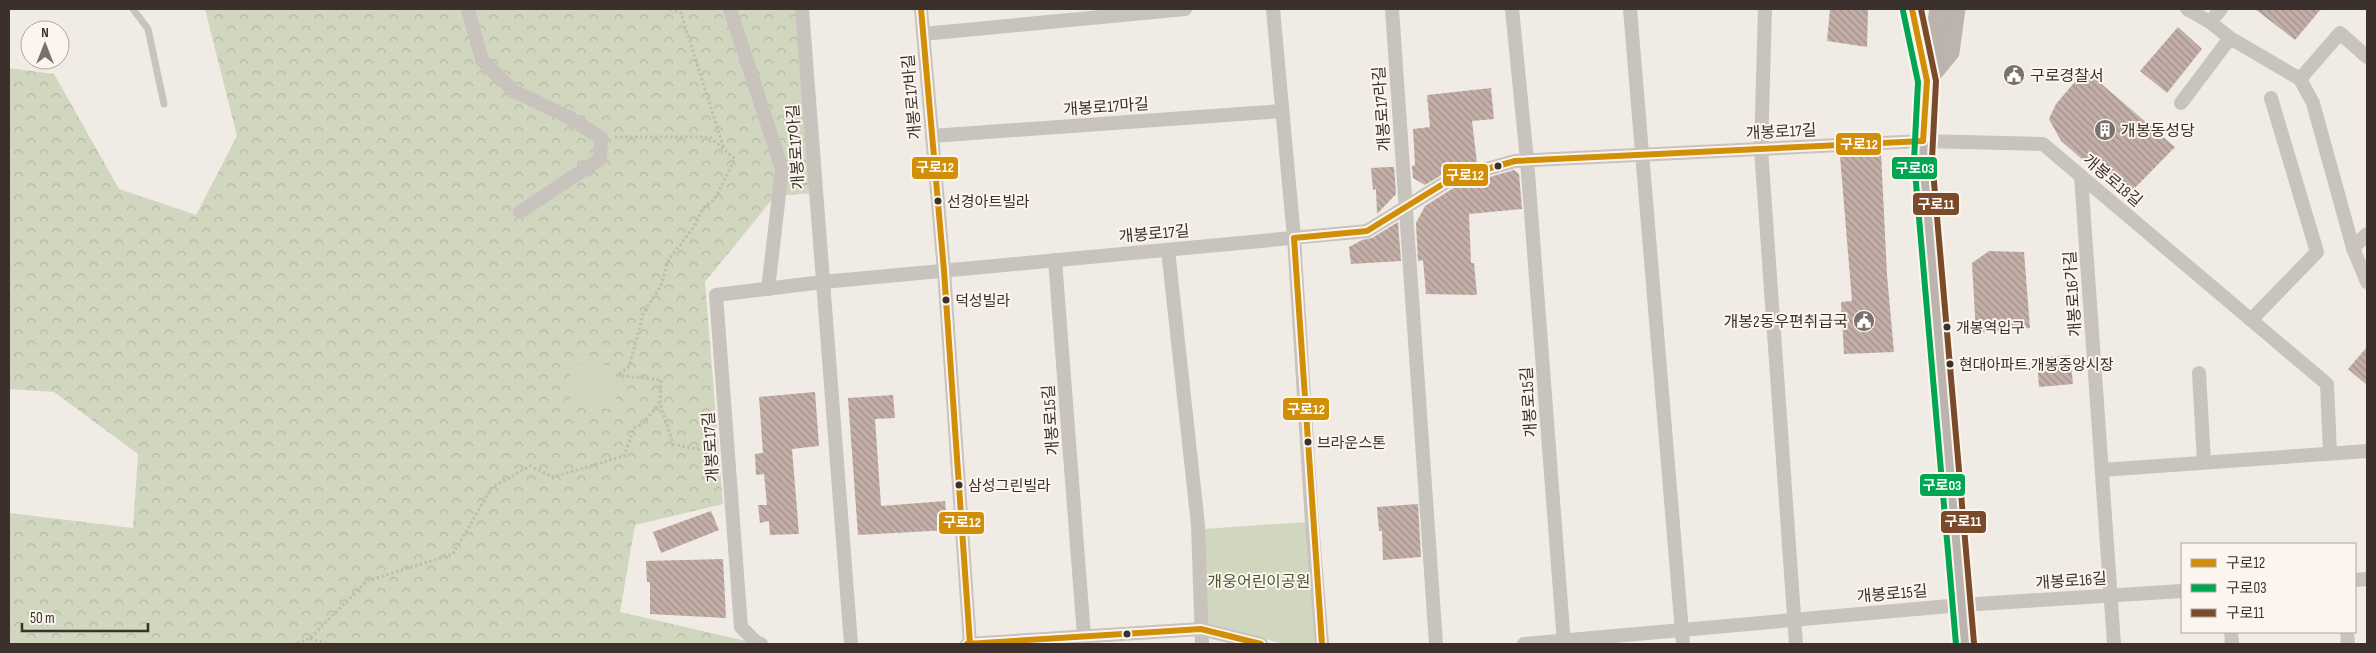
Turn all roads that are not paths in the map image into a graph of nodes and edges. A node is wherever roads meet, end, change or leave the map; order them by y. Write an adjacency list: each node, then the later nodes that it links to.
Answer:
1 (133, 9): 28 (lane)
2 (468, 9): 37 (street)
3 (730, 9): 46 (street)
4 (802, 9): 44 (street, 개봉로17아길)
5 (921, 9): 21 (street, 개봉로17바길)
6 (1185, 9): 18 (street)
7 (1273, 9): 29 (street)
8 (1392, 9): 36 (street, 개봉로17라길)
9 (1512, 9): 34 (street)
10 (1630, 9): 33 (street)
11 (1765, 9): 32 (street)
12 (1912, 9): 25 (main road)
13 (1925, 9): 25 (main road)
14 (1939, 9): 25 (main road)
15 (1956, 9): 25 (main road)
16 (2187, 9): 20 (street)
17 (2221, 9): 20 (street)
18 (1158, 10): 19 (street)
19 (1042, 16): 21 (street)
20 (2210, 22): 22 (street)
21 (923, 34): 30 (street, 개봉로17바길)
22 (2230, 38): 24 (street); 27 (street)
23 (2367, 57): 24 (street)
24 (2300, 79): 40 (street)
25 (1927, 81): 31 (main road)
26 (2271, 98): 47 (street)
27 (2181, 103)
28 (164, 104)
29 (1282, 111): 30 (street, 개봉로17마길); 39 (street)
30 (932, 136): 43 (street, 개봉로17바길)
31 (1923, 141): 32 (street, 개봉로17길); 35 (street, 개봉로18길); 55 (main road)
32 (1761, 149): 33 (street, 개봉로17길); 56 (street)
33 (1641, 155): 34 (street, 개봉로17길); 58 (street)
34 (1527, 160): 36 (street, 개봉로17길); 60 (street, 개봉로15길)
35 (2081, 176): 47 (street, 개봉로18길); 52 (street, 개봉로16가길)
36 (1405, 207): 39 (street, 개봉로17길); 68 (street)
37 (520, 212)
38 (2367, 234): 40 (street)
39 (1294, 238): 41 (street, 개봉로17길); 67 (street)
40 (2353, 248): 45 (street)
41 (1168, 250): 42 (street, 개봉로17길); 57 (street)
42 (1055, 260): 43 (street, 개봉로17길); 59 (street, 개봉로15길)
43 (944, 271): 44 (street, 개봉로17길); 64 (street)
44 (823, 282): 46 (street, 개봉로17길); 62 (street)
45 (2367, 282)
46 (768, 289): 61 (street, 개봉로17길)
47 (2251, 320): 50 (street, 개봉로18길)
48 (2200, 373): 51 (street)
49 (2367, 450): 50 (street)
50 (2330, 453): 51 (street)
51 (2204, 462): 52 (street)
52 (2102, 470): 54 (street, 개봉로16가길)
53 (2181, 591): 54 (street, 개봉로16길)
54 (2110, 595): 55 (street, 개봉로16길); 73 (street, 개봉로16가길)
55 (1961, 605): 56 (street, 개봉로15길); 72 (main road)
56 (1795, 620): 58 (street, 개봉로15길); 71 (street)
57 (1201, 629): 59 (street); 65 (street); 66 (street)
58 (1682, 630): 60 (street, 개봉로15길); 70 (street)
59 (1084, 636): 64 (street)
60 (1564, 642): 69 (street, 개봉로15길)
61 (758, 643)
62 (851, 644)
63 (967, 644): 64 (street)
64 (970, 644)
65 (1202, 644)
66 (1261, 644)
67 (1322, 644)
68 (1436, 644)
69 (1524, 644)
70 (1683, 644)
71 (1796, 644)
72 (1965, 644)
73 (2114, 644)

